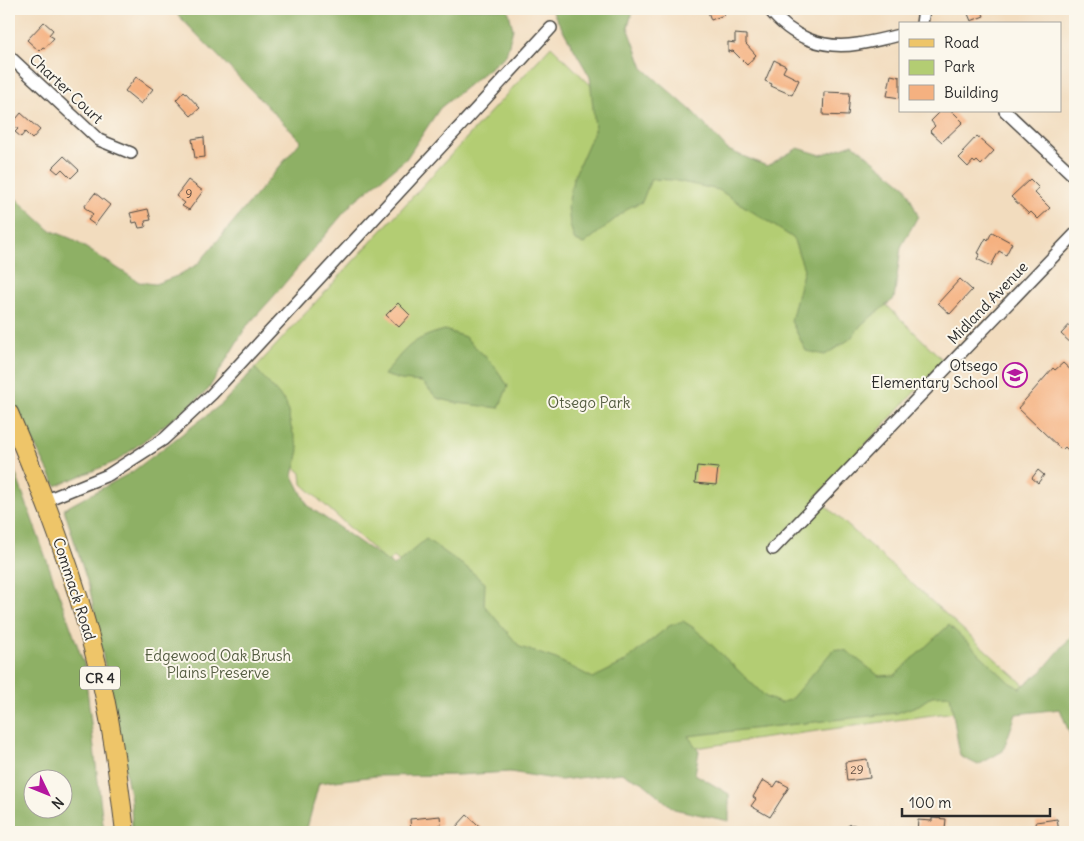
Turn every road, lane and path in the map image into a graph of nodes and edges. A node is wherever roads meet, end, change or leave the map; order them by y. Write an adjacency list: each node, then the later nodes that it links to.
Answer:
1 (769, 9): 5 (street)
2 (924, 9): 3 (street)
3 (922, 22)
4 (551, 28): 12 (street)
5 (899, 35)
6 (9, 56): 8 (street, Charter Court)
7 (1006, 112): 9 (street)
8 (130, 153)
9 (1075, 177)
10 (1075, 234): 13 (street, Midland Avenue)
11 (9, 413): 12 (main road, Commack Road / CR 4)
12 (44, 501): 14 (main road, Commack Road / CR 4)
13 (773, 549)
14 (125, 832)

